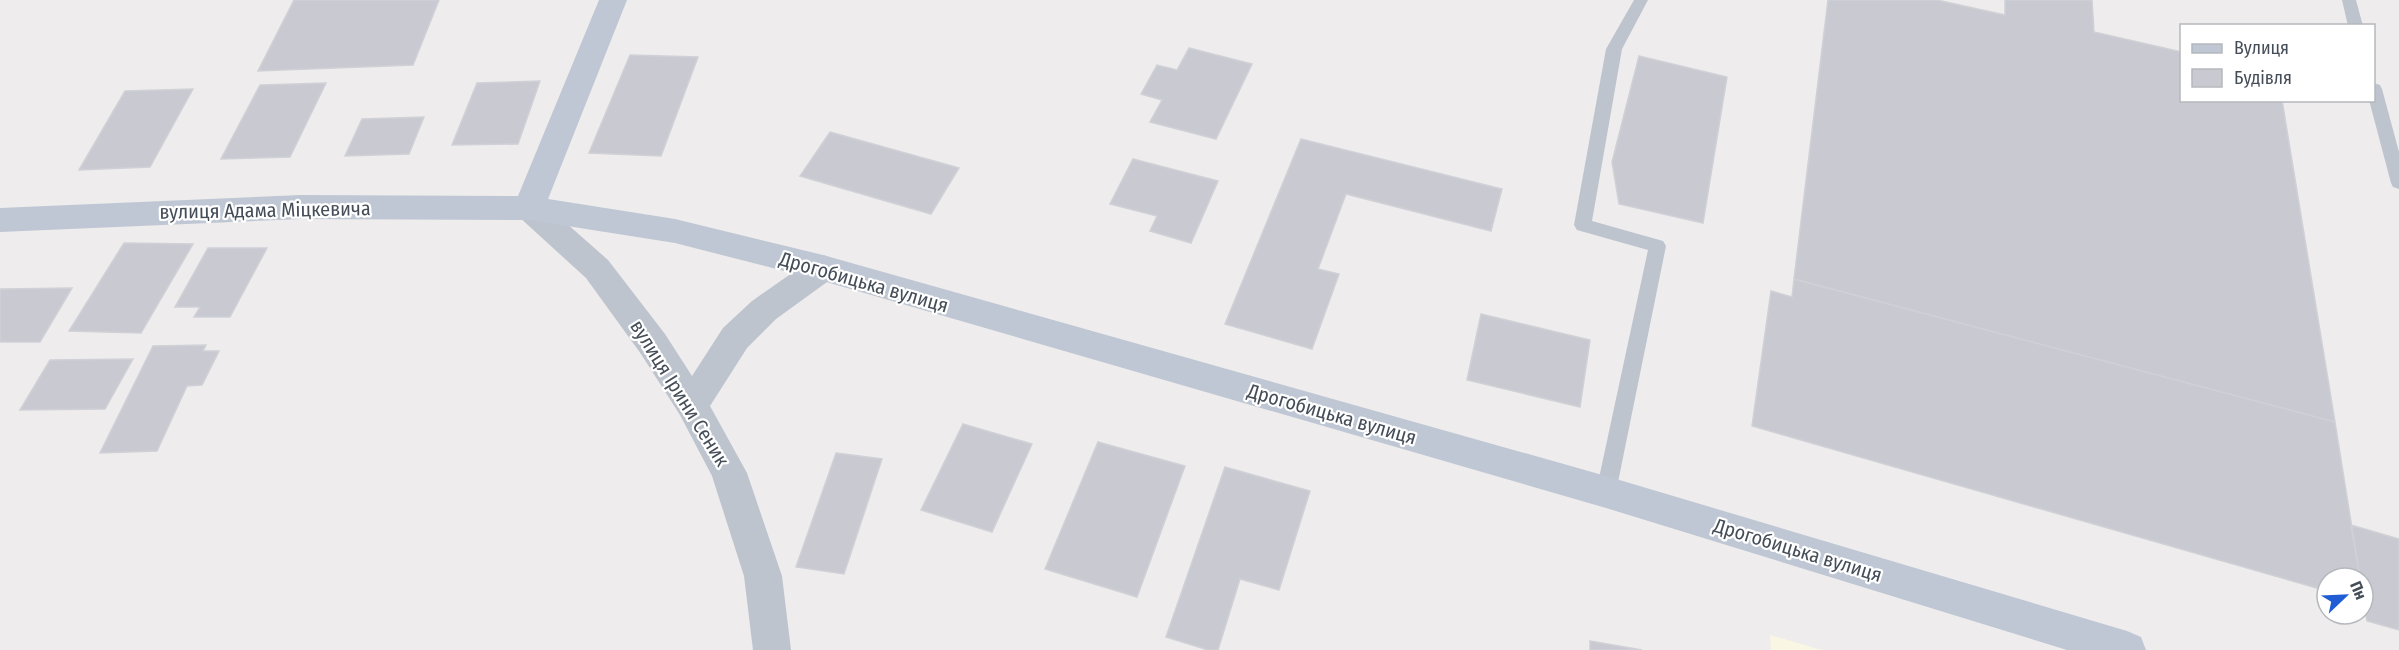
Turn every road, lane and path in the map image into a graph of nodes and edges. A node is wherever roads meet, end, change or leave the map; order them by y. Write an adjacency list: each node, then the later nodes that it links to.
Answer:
1 (613, 0): 7 (main road)
2 (1641, 0): 11 (lane)
3 (2349, 0): 4 (lane)
4 (2355, 24)
5 (2375, 96): 6 (lane)
6 (2399, 183)
7 (529, 208): 8 (main road, вулиця Адама Міцкевича); 9 (main road, Дрогобицька вулиця); 10 (street, вулиця Ірини Сеник)
8 (0, 220)
9 (823, 268): 10 (street); 11 (main road, Дрогобицька вулиця)
10 (692, 405): 12 (street, вулиця Ірини Сеник)
11 (1606, 492): 13 (main road, Дрогобицька вулиця)
12 (772, 650)
13 (2127, 650)

